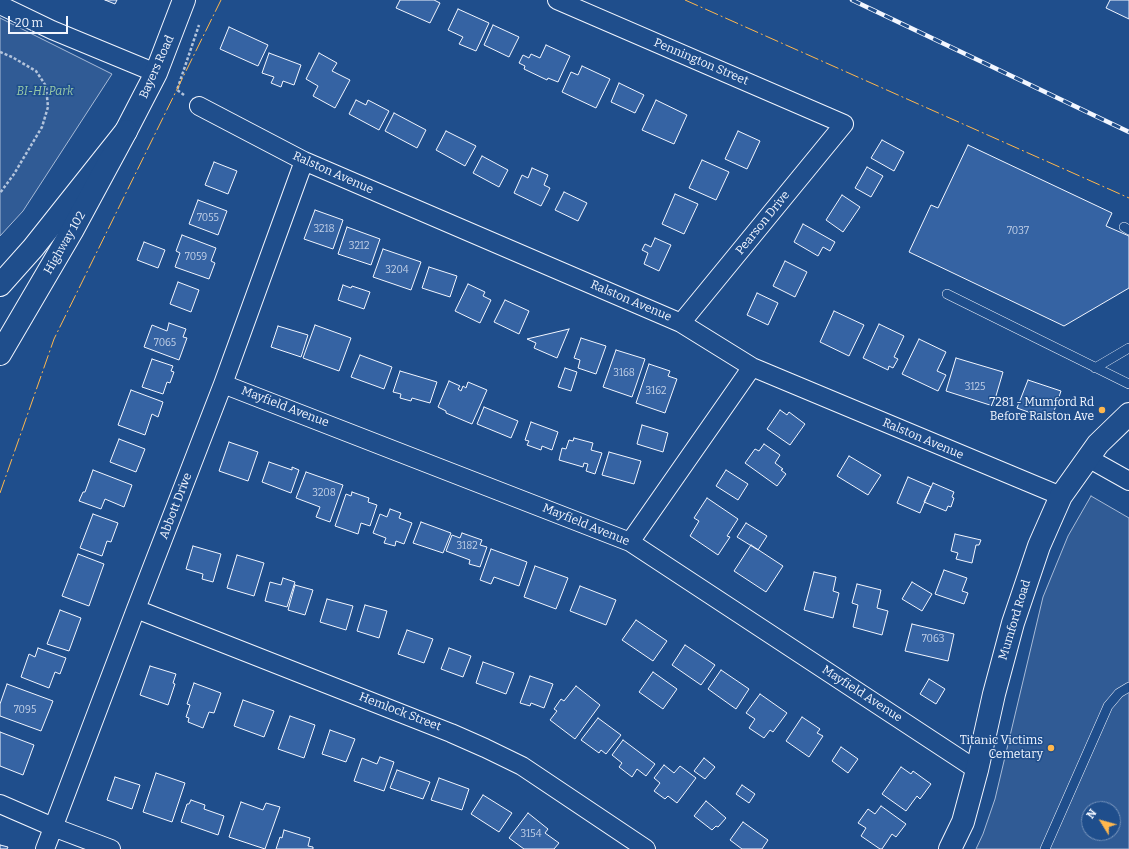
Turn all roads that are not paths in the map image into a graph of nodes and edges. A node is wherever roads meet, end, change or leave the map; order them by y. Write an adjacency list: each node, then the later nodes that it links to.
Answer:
1 (184, 0): 4 (main road, Bayers Road)
2 (557, 0): 6 (street, Pennington Street)
3 (0, 5): 4 (street)
4 (156, 74): 7 (main road, Bayers Road)
5 (199, 106): 8 (street, Ralston Avenue)
6 (844, 124): 11 (street, Pearson Drive)
7 (126, 132): 9 (main road); 13 (main road, Highway 102)
8 (304, 161): 11 (street, Ralston Avenue); 16 (street, Abbott Drive)
9 (0, 285)
10 (947, 294): 15 (lane)
11 (681, 323): 14 (street, Ralston Avenue)
12 (1129, 348): 15 (lane)
13 (0, 354)
14 (752, 367): 21 (street, Ralston Avenue); 22 (street)
15 (1094, 368): 17 (lane)
16 (223, 384): 22 (street, Mayfield Avenue); 23 (street, Abbott Drive)
17 (1129, 384)
18 (1129, 414): 19 (main road, Mumford Road)
19 (1088, 458): 20 (street); 21 (main road, Mumford Road)
20 (1129, 481)
21 (1061, 496): 25 (main road, Mumford Road)
22 (630, 542): 25 (street, Mayfield Avenue)
23 (136, 609): 27 (street, Abbott Drive); 30 (street, Hemlock Street)
24 (1129, 687): 32 (lane)
25 (977, 770): 31 (main road, Mumford Road)
26 (0, 804): 27 (street)
27 (53, 827): 28 (street, Abbott Drive); 29 (street)
28 (45, 849)
29 (111, 849)
30 (646, 849)
31 (950, 849)
32 (1045, 849)

